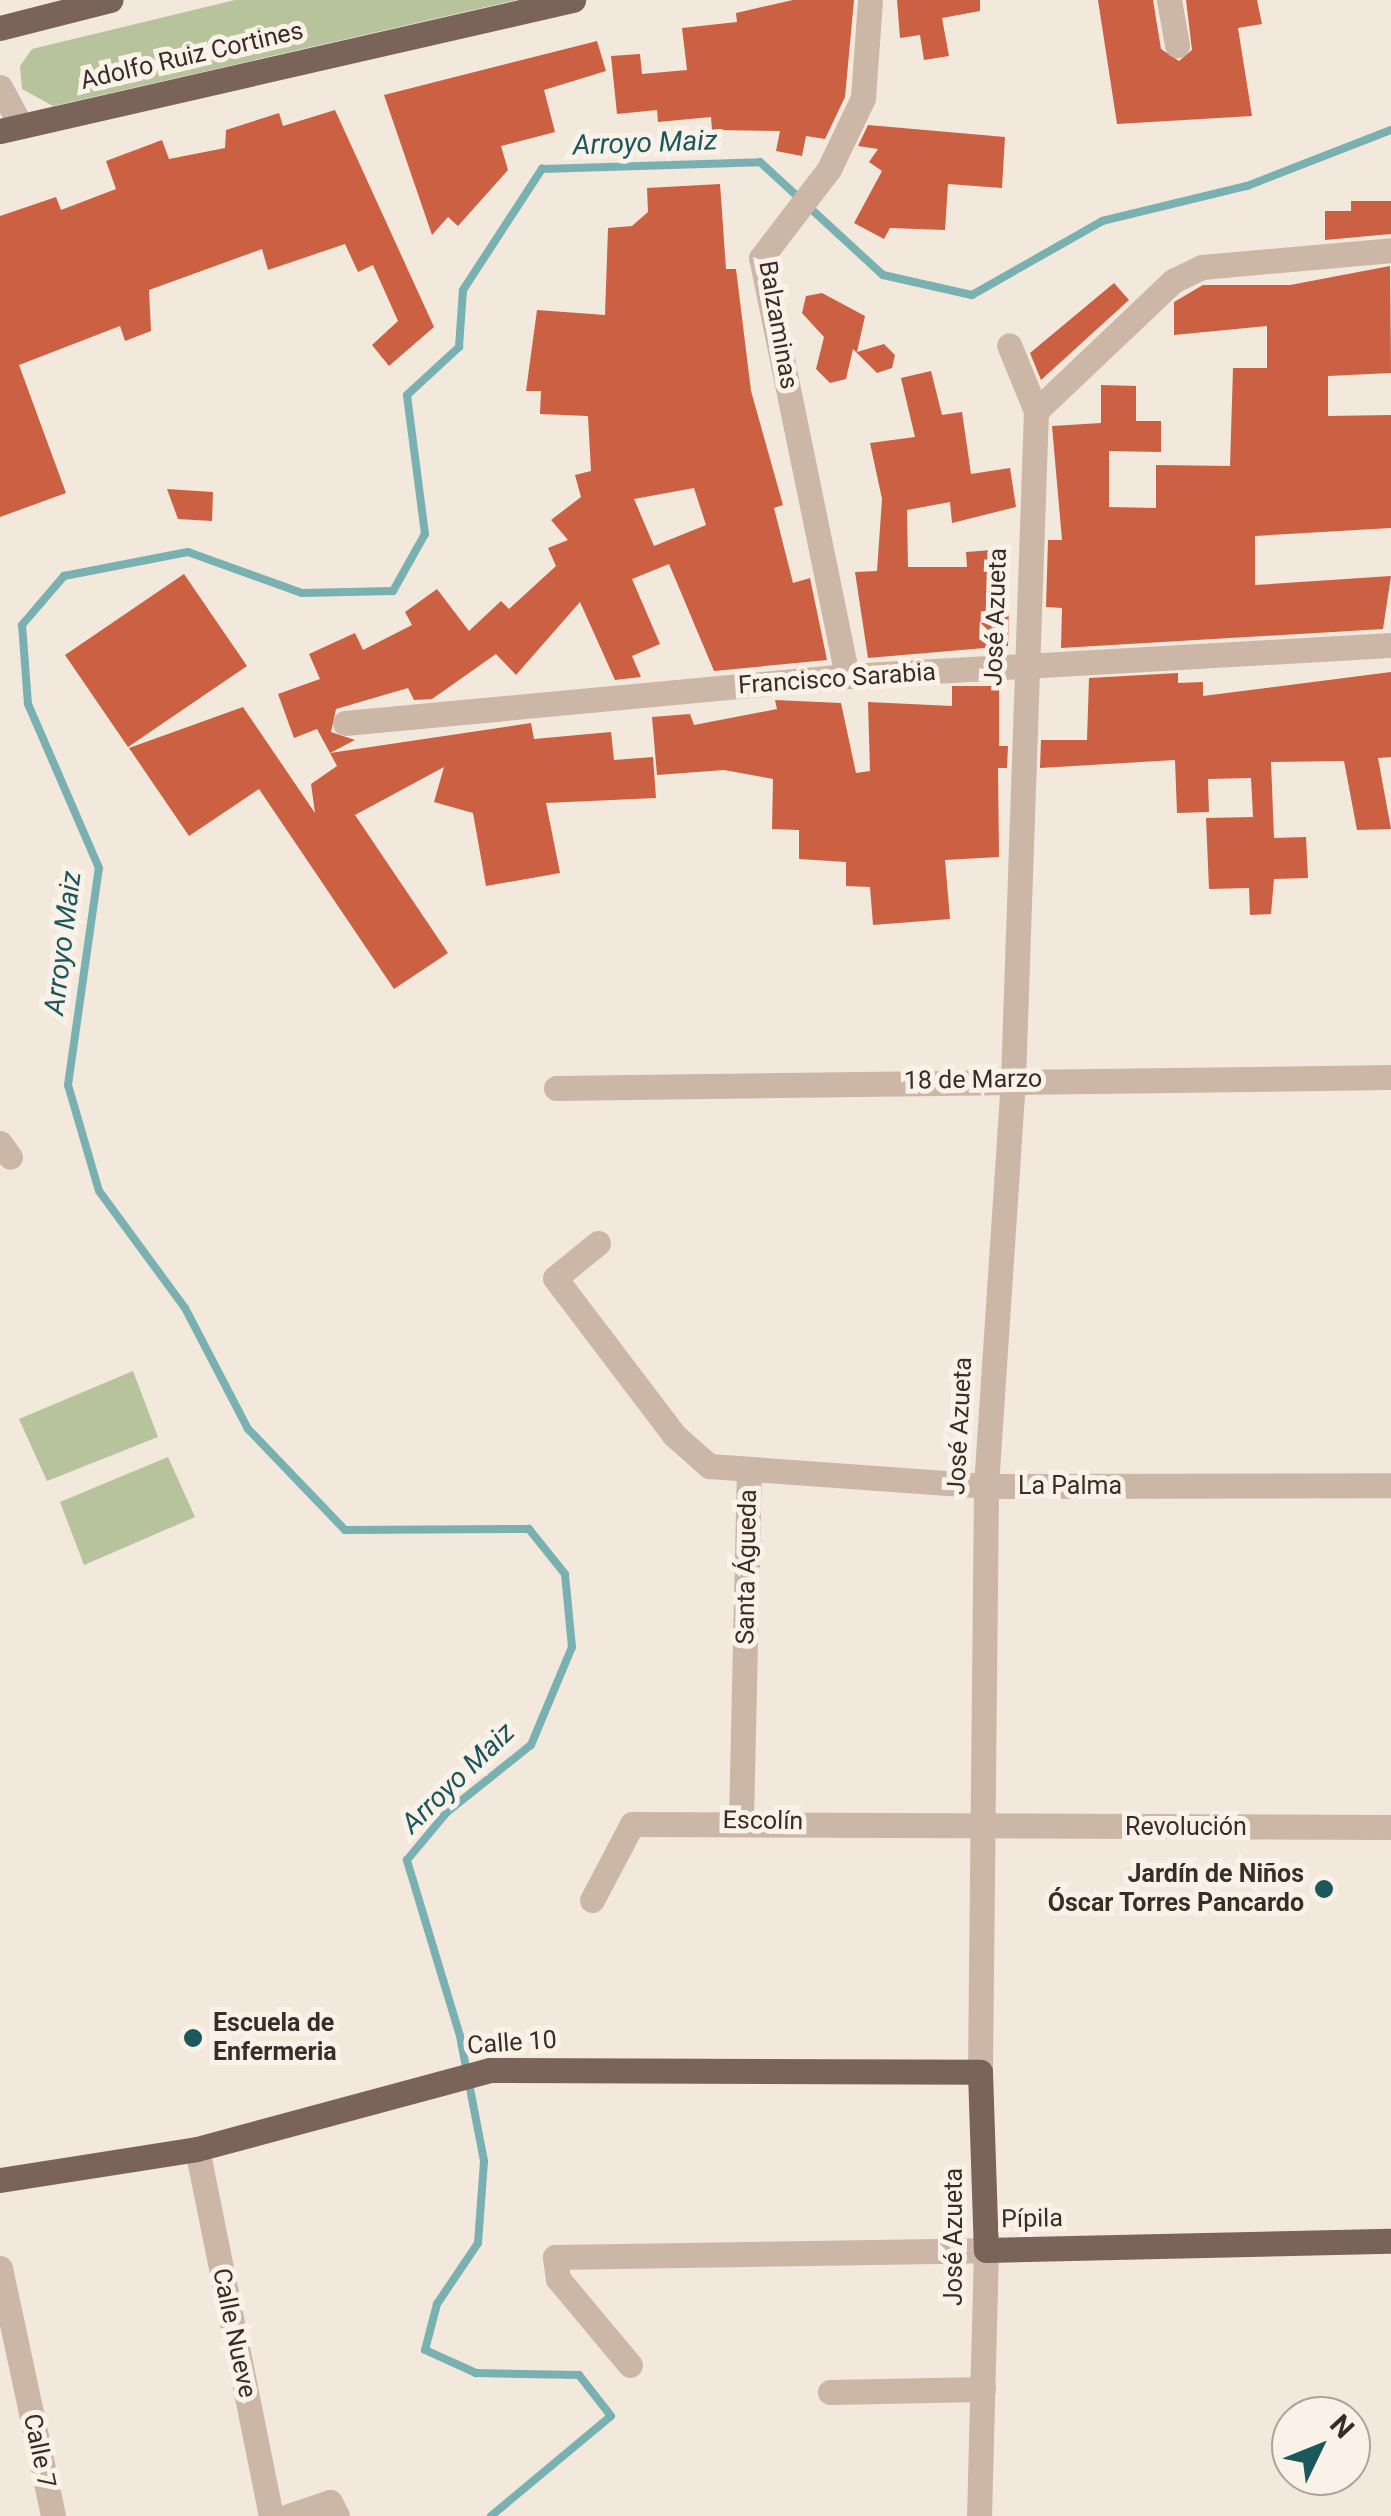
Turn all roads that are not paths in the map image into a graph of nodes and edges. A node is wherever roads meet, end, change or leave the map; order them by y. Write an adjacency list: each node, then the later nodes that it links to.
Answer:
1 (110, 0): 5 (main road)
2 (574, 0): 8 (main road, Adolfo Ruiz Cortines)
3 (870, 0): 14 (street, Balzaminas)
4 (1169, 0): 6 (street)
5 (0, 28)
6 (1177, 45)
7 (0, 87): 8 (street)
8 (10, 128)
9 (1391, 250): 11 (street)
10 (1009, 345): 11 (street, José Azueta)
11 (1036, 411): 13 (street, José Azueta)
12 (1391, 644): 13 (street, Francisco Sarabia)
13 (1024, 666): 14 (street, Francisco Sarabia); 17 (street, José Azueta)
14 (848, 676): 15 (street, Francisco Sarabia)
15 (344, 724)
16 (1391, 1077): 17 (street, 18 de Marzo)
17 (1013, 1079): 18 (street, 18 de Marzo); 22 (street, José Azueta)
18 (556, 1088)
19 (598, 1243): 20 (street, Santa Águeda)
20 (749, 1474): 22 (street, La Palma); 23 (street, Santa Águeda)
21 (1391, 1485): 22 (street, La Palma)
22 (986, 1486): 24 (street, José Azueta)
23 (741, 1819): 24 (street, Escolín); 26 (street, Escolín)
24 (980, 1827): 25 (street, Revolución); 27 (street, José Azueta)
25 (1391, 1827)
26 (592, 1900)
27 (980, 2072): 28 (main road, Calle 10); 31 (main road, José Azueta)
28 (197, 2150): 29 (main road, Calle 10); 38 (street, Calle Nueve)
29 (0, 2180)
30 (1391, 2241): 31 (main road, Pípila)
31 (986, 2250): 33 (street, Pípila); 34 (street, José Azueta)
32 (0, 2268): 37 (street, Calle 7)
33 (630, 2365)
34 (982, 2389): 35 (street); 40 (street, José Azueta)
35 (830, 2392)
36 (333, 2509): 39 (street)
37 (52, 2516)
38 (272, 2516)
39 (288, 2516)
40 (979, 2516)

